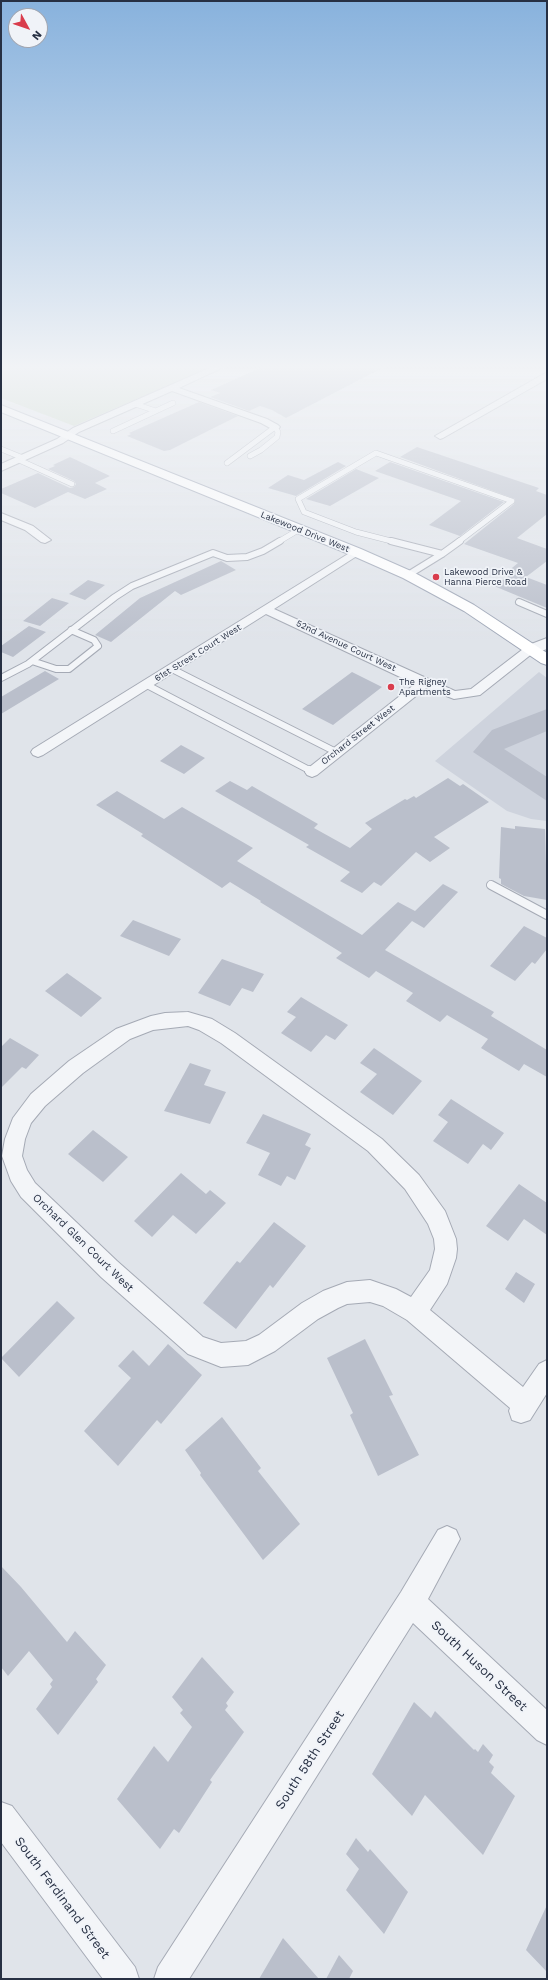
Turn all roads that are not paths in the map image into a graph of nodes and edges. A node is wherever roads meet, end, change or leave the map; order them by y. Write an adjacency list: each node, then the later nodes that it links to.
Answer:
1 (125, 458): 10 (main road, Lakewood Drive West)
2 (232, 458): 6 (lane)
3 (367, 458): 13 (lane)
4 (391, 458): 13 (lane)
5 (21, 459): 7 (street); 8 (lane)
6 (227, 462)
7 (1, 468)
8 (72, 484)
9 (1, 516): 11 (street)
10 (300, 529): 12 (main road, Lakewood Drive West); 18 (lane)
11 (45, 540)
12 (356, 552): 14 (main road, Lakewood Drive West); 16 (street, 61st Street Court West)
13 (442, 554): 14 (lane)
14 (408, 575): 19 (main road, Lakewood Drive West)
15 (519, 602): 17 (lane)
16 (267, 610): 22 (street, 61st Street Court West); 24 (street, 52nd Avenue Court West)
17 (547, 614)
18 (71, 630): 21 (lane); 21 (lane)
19 (540, 646): 20 (main road); 24 (street)
20 (547, 660)
21 (32, 661): 23 (lane)
22 (172, 669): 25 (street, 61st Street Court West); 27 (lane)
23 (1, 678)
24 (424, 683): 27 (street, Orchard Street West)
25 (146, 684): 26 (street, 61st Street Court West); 28 (lane)
26 (38, 752)
27 (336, 752): 28 (street, Orchard Street West)
28 (312, 772)
29 (491, 885): 30 (lane)
30 (547, 915)
31 (415, 1312): 31 (street, Orchard Glen Court West); 32 (street, Orchard Glen Court West)
32 (547, 1372)
33 (447, 1539): 34 (street, South 58th Street)
34 (411, 1602): 35 (street, South Huson Street); 38 (street, South 58th Street)
35 (547, 1730)
36 (1, 1817): 37 (street, South Ferdinand Street)
37 (124, 1979)
38 (170, 1979)

